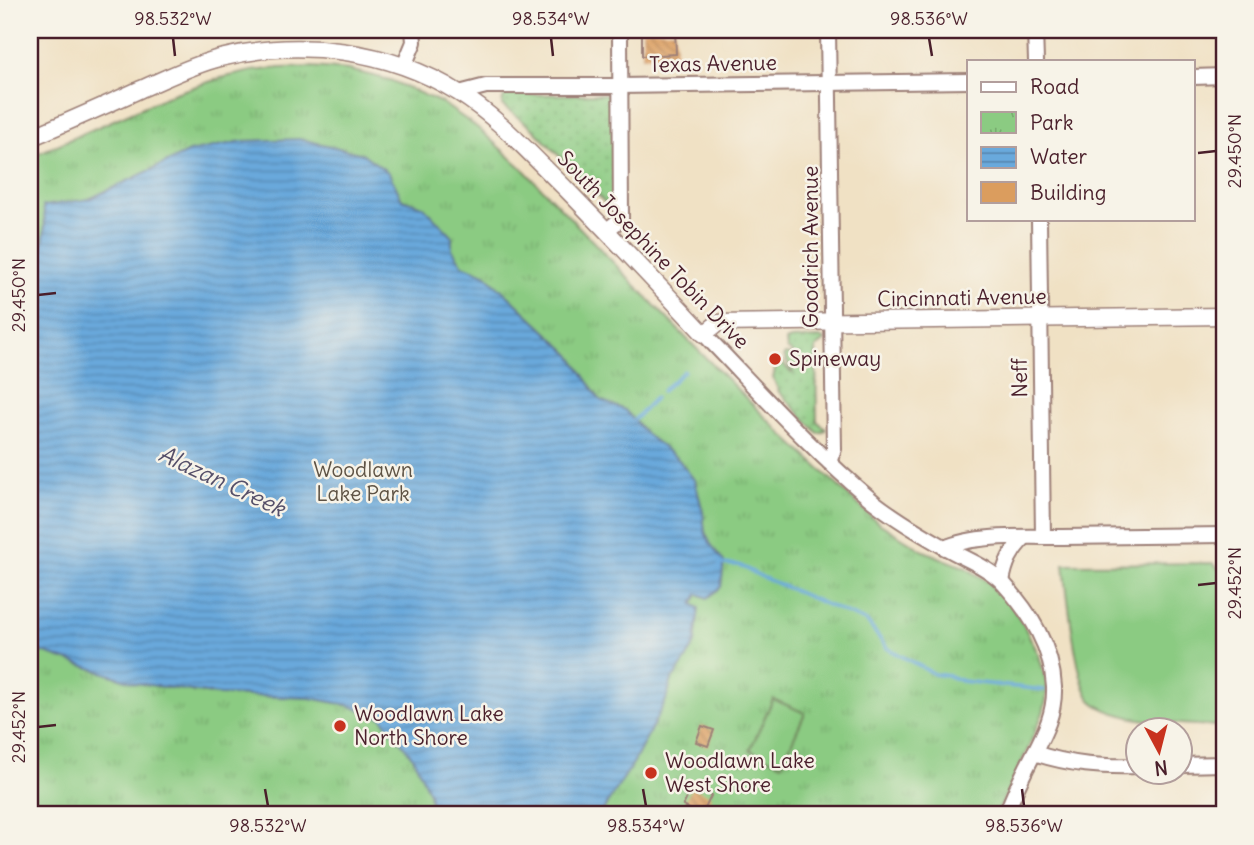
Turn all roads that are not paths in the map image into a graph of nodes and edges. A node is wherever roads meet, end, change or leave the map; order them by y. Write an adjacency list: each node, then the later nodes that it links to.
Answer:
1 (414, 30): 6 (street)
2 (620, 30): 11 (street)
3 (828, 30): 10 (street, Goodrich Avenue)
4 (1035, 30): 5 (street)
5 (1036, 60)
6 (404, 66): 12 (street, South Josephine Tobin Drive); 13 (street, South Josephine Tobin Drive)
7 (1224, 76): 8 (street)
8 (1194, 77)
9 (967, 81): 10 (street, Texas Avenue)
10 (830, 83): 11 (street, Texas Avenue); 18 (street, Goodrich Avenue)
11 (620, 86): 12 (street, Texas Avenue); 15 (street)
12 (459, 93): 15 (street, South Josephine Tobin Drive)
13 (30, 138)
14 (1039, 220): 17 (street, Neff)
15 (607, 230): 19 (street, South Josephine Tobin Drive)
16 (1224, 316): 17 (street, Cincinnati Avenue)
17 (1040, 318): 18 (street, Cincinnati Avenue); 22 (street, Neff)
18 (832, 321): 19 (street, Cincinnati Avenue); 20 (street, Goodrich Avenue)
19 (704, 334): 20 (street, South Josephine Tobin Drive)
20 (829, 463): 24 (street, South Josephine Tobin Drive)
21 (1224, 535): 22 (street)
22 (1043, 537): 23 (street)
23 (1024, 538): 24 (street); 25 (street)
24 (945, 548): 25 (street, South Josephine Tobin Drive)
25 (1002, 582): 26 (street, South Josephine Tobin Drive)
26 (1034, 754): 29 (street); 30 (street, South Josephine Tobin Drive)
27 (1224, 764): 28 (street)
28 (1194, 765)
29 (1124, 766)
30 (1006, 815)

